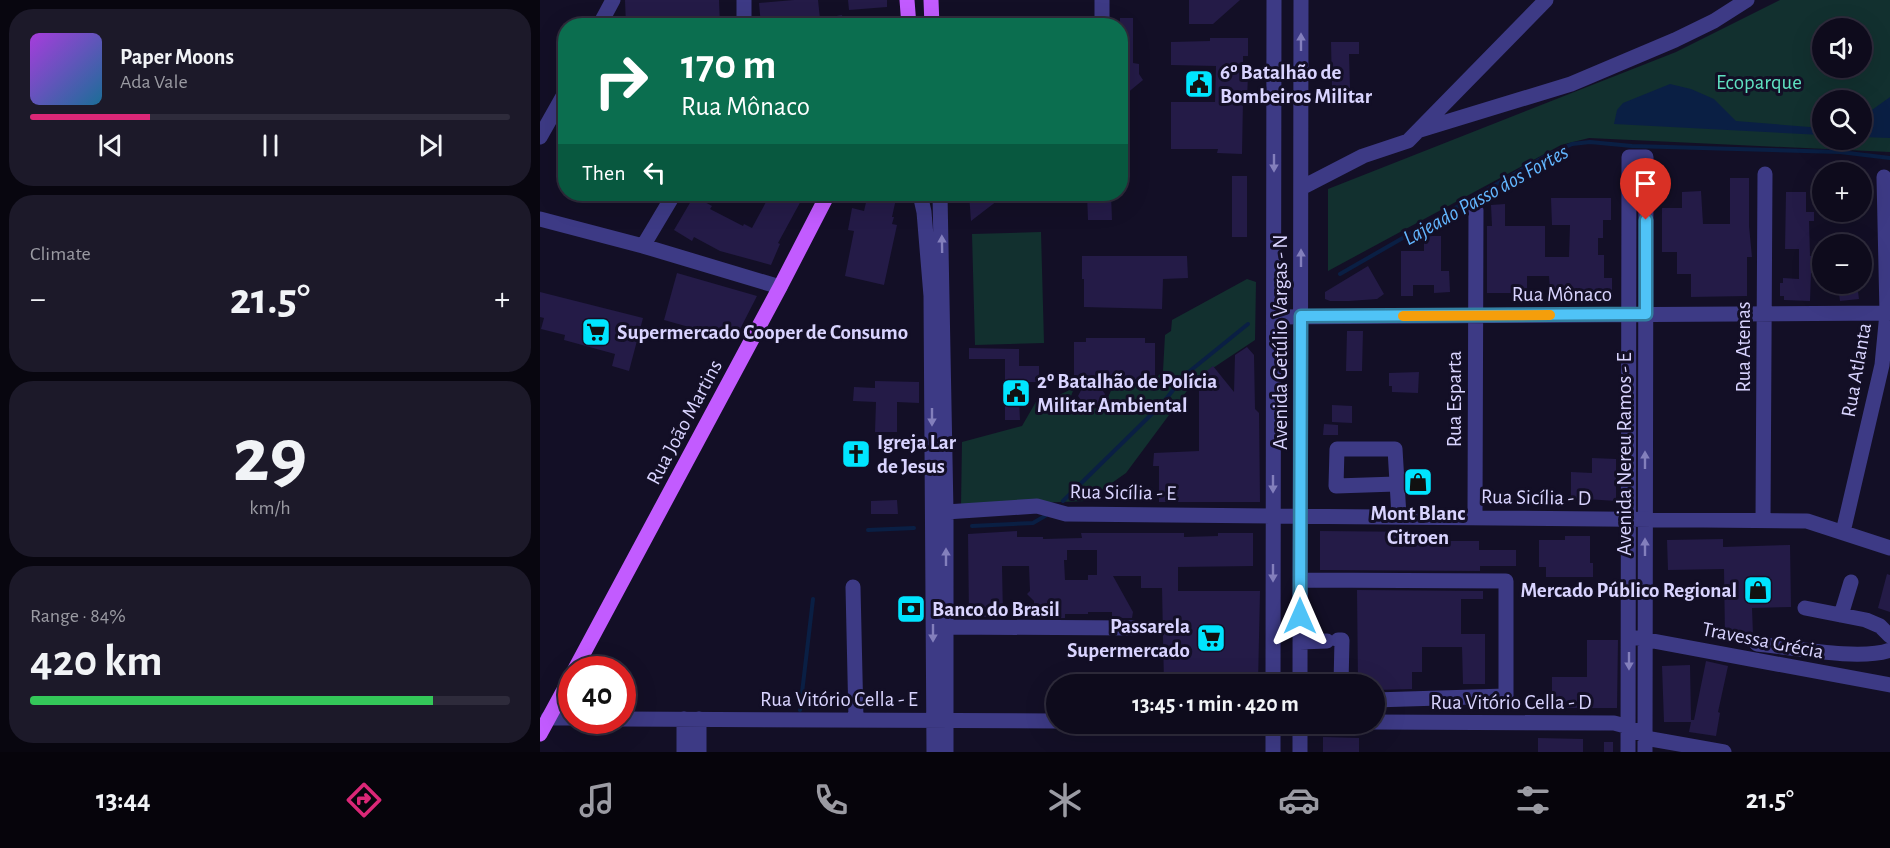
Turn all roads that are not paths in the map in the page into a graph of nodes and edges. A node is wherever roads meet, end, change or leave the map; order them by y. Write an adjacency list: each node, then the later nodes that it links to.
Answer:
1 (612, 0): 10 (street)
2 (744, 0): 11 (street)
3 (907, 0): 12 (main road)
4 (931, 0): 13 (main road)
5 (1102, 0): 14 (street)
6 (1274, 0): 15 (street, Avenida Getúlio Vargas - N)
7 (1301, 0): 16 (street, Avenida Getúlio Vargas - N, one-way to 7)
8 (1546, 0): 20 (street)
9 (1747, 0): 20 (street)
10 (603, 18)
11 (744, 18)
12 (908, 18)
13 (932, 18)
14 (1102, 18)
15 (1274, 81): 16 (street); 18 (street, Avenida Getúlio Vargas - N)
16 (1301, 81): 19 (street, Avenida Getúlio Vargas - N)
17 (558, 104): 21 (street)
18 (1274, 120): 19 (street); 35 (street, Avenida Getúlio Vargas - N, one-way to 35)
19 (1301, 120): 24 (street, Avenida Getúlio Vargas - N)
20 (1420, 130): 24 (street)
21 (540, 137)
22 (1765, 174): 41 (street, Rua Atenas)
23 (1884, 177): 38 (street, Rua Atlanta)
24 (1301, 189): 36 (street, Avenida Getúlio Vargas - N, one-way to 24)
25 (670, 201): 33 (street)
26 (824, 201): 37 (main road, Rua João Martins)
27 (922, 201): 34 (street)
28 (940, 201): 34 (street, one-way to 28)
29 (1476, 210): 42 (street, Rua Esparta)
30 (540, 219): 33 (street)
31 (1629, 240): 32 (street); 32 (street, Avenida Nereu Ramos - E); 39 (street, Avenida Nereu Ramos - E)
32 (1646, 240): 40 (street, Avenida Nereu Ramos - E)
33 (643, 246): 37 (street)
34 (936, 272): 45 (street)
35 (1274, 281): 36 (street); 44 (street, Avenida Getúlio Vargas - N)
36 (1301, 281): 43 (street, Avenida Getúlio Vargas - N)
37 (780, 287): 74 (main road, Rua João Martins)
38 (1887, 313): 41 (street, Rua Mônaco); 57 (street, Rua Atlanta)
39 (1629, 314): 40 (street, Rua Mônaco); 42 (street, Rua Mônaco); 46 (street, Avenida Nereu Ramos - E)
40 (1646, 314): 41 (street, Rua Mônaco); 47 (street, Avenida Nereu Ramos - E)
41 (1764, 314): 56 (street, Rua Atenas)
42 (1476, 315): 43 (street, Rua Mônaco); 53 (street, Rua Esparta)
43 (1301, 316): 44 (street, Rua Mônaco); 51 (street, Avenida Getúlio Vargas - N)
44 (1274, 317): 50 (street, Avenida Getúlio Vargas - N, one-way to 50)
45 (938, 387): 49 (street); 86 (street, one-way to 86)
46 (1629, 403): 47 (street); 54 (street, Avenida Nereu Ramos - E)
47 (1646, 403): 55 (street, Avenida Nereu Ramos - E, one-way to 47)
48 (1396, 484): 48 (street); 52 (street)
49 (946, 512): 50 (street, Rua Sicília - E); 66 (street, one-way to 49)
50 (1273, 515): 51 (street, Rua Sicília - E); 65 (street, Avenida Getúlio Vargas - N, one-way to 65)
51 (1300, 515): 52 (street, Rua Sicília - D); 59 (street, Avenida Getúlio Vargas - N)
52 (1399, 516): 53 (street, Rua Sicília - D)
53 (1475, 517): 54 (street, Rua Sicília - D)
54 (1629, 519): 55 (street, Rua Sicília - D); 68 (street, Avenida Nereu Ramos - E)
55 (1645, 519): 56 (street, Rua Sicília - D); 70 (street, Avenida Nereu Ramos - E, one-way to 55)
56 (1763, 520): 57 (street, Rua Sicília - D)
57 (1843, 532): 58 (street, Rua Sicília - D)
58 (1890, 548)
59 (1301, 580): 64 (street, Avenida Getúlio Vargas - N); 80 (street)
60 (1851, 582): 63 (street)
61 (853, 587): 85 (street)
62 (1806, 608): 63 (street)
63 (1841, 615): 69 (street)
64 (1300, 616): 65 (street); 71 (street, Avenida Getúlio Vargas - N)
65 (1273, 617): 75 (street, Avenida Getúlio Vargas - N)
66 (946, 627): 67 (street); 86 (street)
67 (1134, 628)
68 (1629, 636): 70 (street, Travessa Grécia); 89 (street, Avenida Nereu Ramos - E, one-way to 89)
69 (1890, 636)
70 (1645, 639): 78 (street, Travessa Grécia); 93 (street, Avenida Nereu Ramos - E)
71 (1300, 642): 76 (street, Avenida Getúlio Vargas - N); 77 (street)
72 (1757, 644): 73 (street)
73 (1890, 650)
74 (582, 656)
75 (1273, 674)
76 (1300, 674)
77 (1340, 674)
78 (1890, 686)
79 (558, 700): 81 (main road)
80 (1385, 700)
81 (548, 718): 82 (street); 90 (main road)
82 (558, 718)
83 (636, 719): 84 (street, Rua Vitório Cella - E)
84 (692, 719): 85 (street, Rua Vitório Cella - E); 94 (street); 95 (street)
85 (856, 720): 86 (street, Rua Vitório Cella - E)
86 (940, 720): 87 (street, Rua Vitório Cella - E); 96 (street); 97 (street)
87 (1046, 721)
88 (1385, 722): 89 (street, Rua Vitório Cella - D)
89 (1629, 727): 93 (street, Rua Vitório Cella - D); 100 (street, Avenida Nereu Ramos - E)
90 (540, 734)
91 (1273, 734): 98 (street)
92 (1300, 734): 99 (street)
93 (1645, 736): 101 (street, Avenida Nereu Ramos - E); 102 (street, Rua Vitório Cella - D)
94 (684, 752)
95 (699, 752)
96 (934, 752)
97 (946, 752)
98 (1273, 752)
99 (1300, 752)
100 (1628, 752)
101 (1645, 752)
102 (1724, 752)

